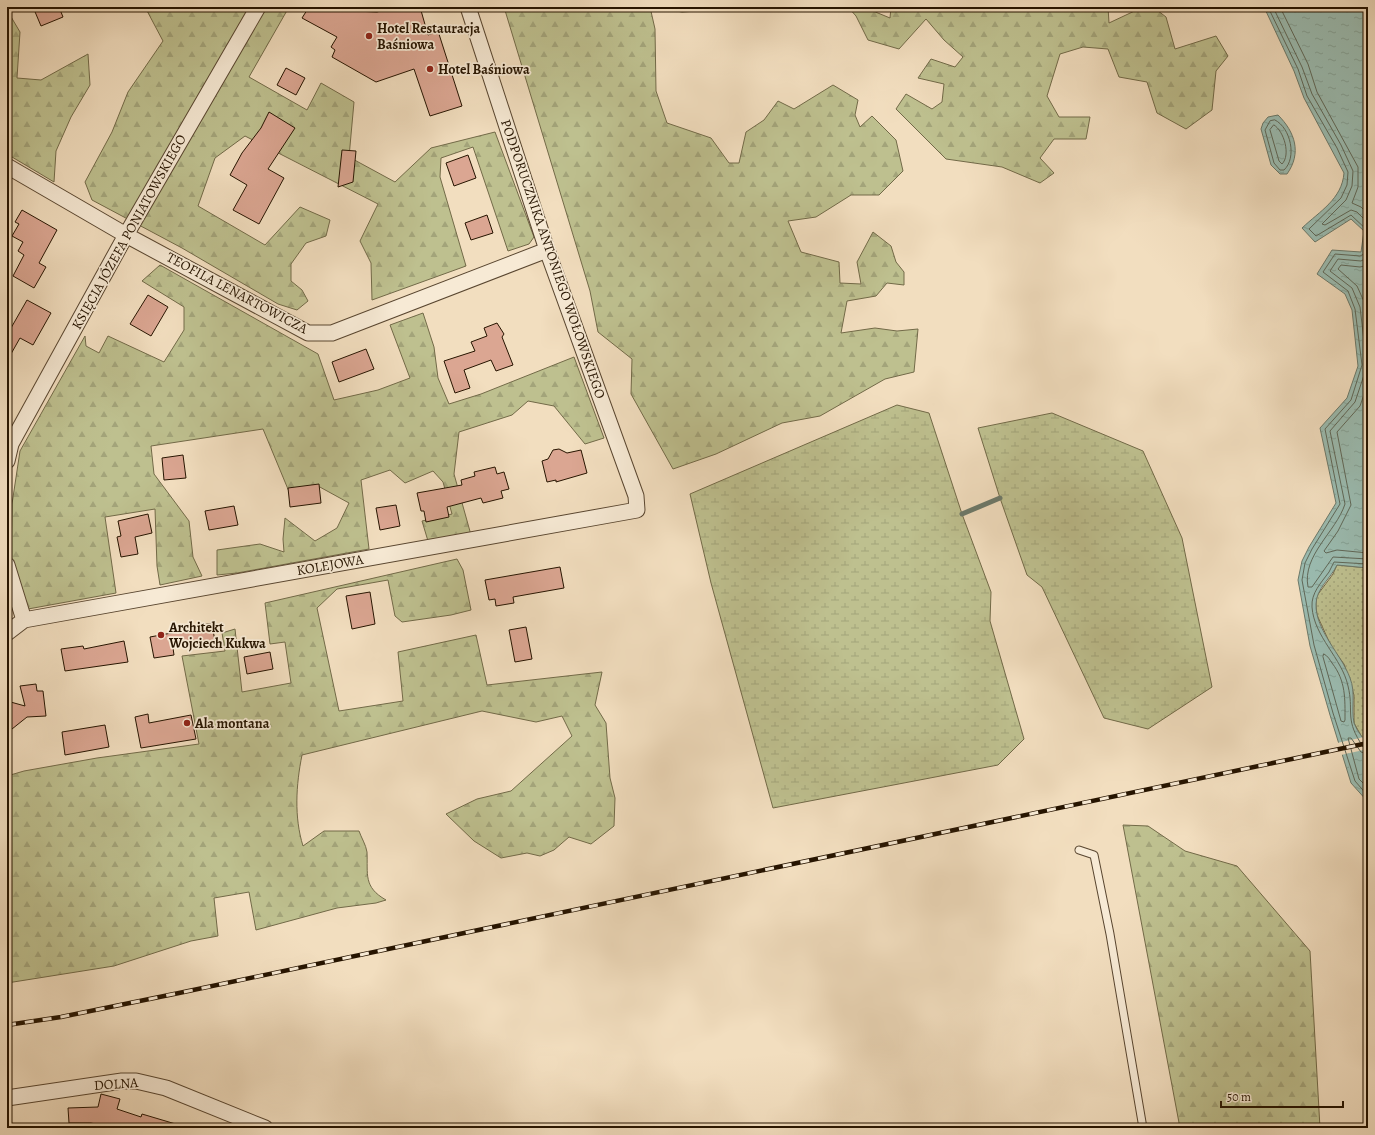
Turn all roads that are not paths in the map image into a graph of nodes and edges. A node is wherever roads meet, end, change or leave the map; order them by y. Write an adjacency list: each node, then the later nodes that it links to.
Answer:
1 (258, 7): 4 (street, KSIĘCIA JÓZEFA PONIATOWSKIEGO)
2 (468, 7): 5 (street, PODPORUCZNIKA ANTONIEGO WOŁOWSKIEGO)
3 (7, 166): 4 (street, TEOFILA LENARTOWICZA)
4 (126, 235): 5 (street, TEOFILA LENARTOWICZA); 6 (street, KSIĘCIA JÓZEFA PONIATOWSKIEGO)
5 (547, 250): 7 (street, PODPORUCZNIKA ANTONIEGO WOŁOWSKIEGO)
6 (7, 461)
7 (637, 510): 9 (street, KOLEJOWA)
8 (7, 565): 9 (street)
9 (24, 620): 10 (street)
10 (7, 633)
11 (1079, 850): 14 (lane)
12 (7, 1098): 13 (street, DOLNA)
13 (265, 1128)
14 (1143, 1128)

